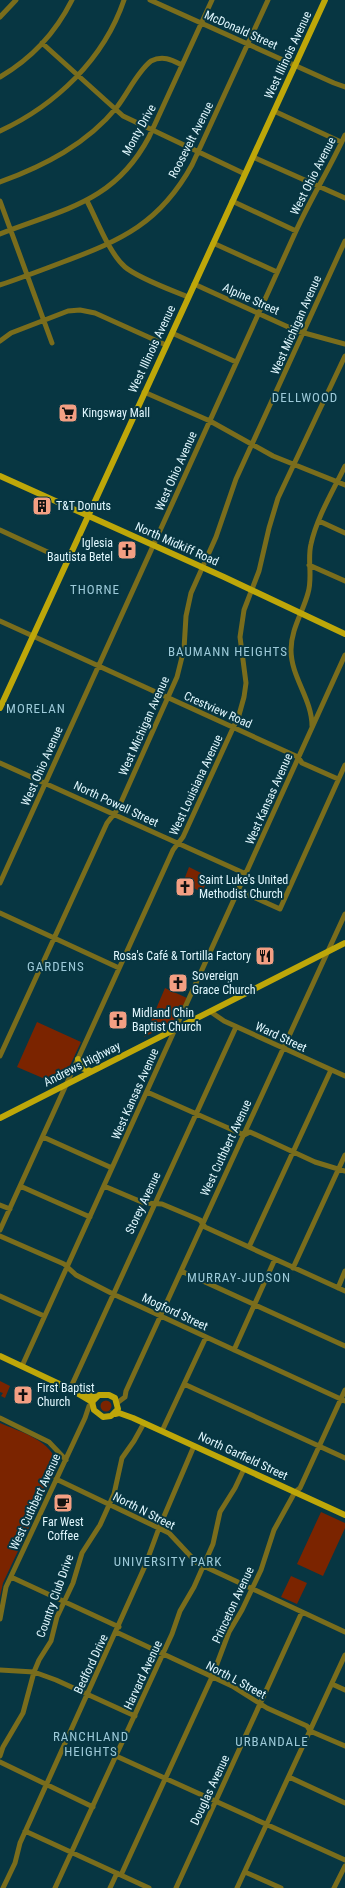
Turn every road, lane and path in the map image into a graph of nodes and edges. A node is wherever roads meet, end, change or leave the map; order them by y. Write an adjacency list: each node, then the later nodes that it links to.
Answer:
1 (16, 0): 8 (street)
2 (72, 0): 10 (street)
3 (124, 0): 14 (street)
4 (150, 0): 9 (street, McDonald Street)
5 (212, 0): 9 (street, Monty Drive)
6 (268, 0): 11 (street, Roosevelt Avenue)
7 (325, 0): 13 (main road, West Illinois Avenue)
8 (0, 17)
9 (201, 23): 11 (street, McDonald Street); 12 (street, Monty Drive)
10 (42, 43): 14 (street); 15 (street)
11 (248, 44): 13 (street, McDonald Street); 23 (street, Roosevelt Avenue)
12 (182, 65): 17 (street); 20 (street, Monty Drive)
13 (295, 65): 16 (street, McDonald Street); 18 (main road, West Illinois Avenue)
14 (77, 76): 17 (street); 19 (street)
15 (0, 77)
16 (345, 87)
17 (115, 109): 20 (street); 26 (street)
18 (274, 111): 22 (street); 24 (main road, West Illinois Avenue)
19 (0, 131)
20 (152, 131): 23 (street); 30 (street, Monty Drive)
21 (345, 135): 22 (street, West Ohio Avenue)
22 (341, 142): 27 (street, West Ohio Avenue)
23 (198, 152): 25 (street); 37 (street, Roosevelt Avenue)
24 (253, 157): 25 (main road, West Illinois Avenue); 27 (street)
25 (245, 174): 31 (main road, West Illinois Avenue)
26 (0, 182)
27 (318, 186): 28 (street); 33 (street, West Ohio Avenue)
28 (345, 198)
29 (0, 201): 32 (street)
30 (87, 201): 32 (street, Monty Drive); 37 (street)
31 (232, 202): 33 (street); 36 (main road, West Illinois Avenue)
32 (10, 230): 34 (street, Monty Drive); 39 (street)
33 (296, 231): 38 (street, West Ohio Avenue)
34 (0, 234)
35 (345, 241): 46 (street, West Michigan Avenue)
36 (213, 243): 38 (street); 40 (main road, West Illinois Avenue)
37 (110, 244): 39 (street, Roosevelt Avenue); 42 (street)
38 (277, 272): 43 (street, West Ohio Avenue)
39 (27, 275): 41 (street, Roosevelt Avenue); 44 (street)
40 (194, 284): 42 (main road, West Illinois Avenue); 43 (street, Alpine Street)
41 (0, 286)
42 (188, 298): 45 (main road, West Illinois Avenue)
43 (259, 313): 46 (street, Alpine Street); 52 (street, West Ohio Avenue)
44 (44, 320): 47 (street); 48 (street); 50 (street)
45 (172, 333): 50 (main road, West Illinois Avenue); 52 (street)
46 (304, 333): 49 (street, Alpine Street); 55 (street, West Michigan Avenue)
47 (0, 341)
48 (52, 343)
49 (345, 344)
50 (166, 345): 53 (main road, West Illinois Avenue)
51 (345, 356): 56 (street, West Louisiana Avenue)
52 (236, 362): 54 (street, West Ohio Avenue)
53 (144, 392): 54 (street); 61 (main road, West Illinois Avenue)
54 (210, 421): 55 (street); 65 (street, West Ohio Avenue)
55 (252, 445): 56 (street); 68 (street, West Michigan Avenue)
56 (294, 464): 59 (street); 70 (street, West Louisiana Avenue)
57 (345, 466): 59 (street)
58 (0, 476): 61 (main road, North Midkiff Road)
59 (338, 481): 60 (street); 62 (street)
60 (345, 485)
61 (88, 516): 65 (main road, North Midkiff Road); 66 (main road, West Illinois Avenue)
62 (319, 521): 64 (street); 67 (street)
63 (0, 530): 66 (street)
64 (345, 533)
65 (153, 545): 68 (main road, North Midkiff Road); 76 (street, West Ohio Avenue)
66 (67, 561): 74 (main road, West Illinois Avenue)
67 (309, 565): 69 (street); 71 (street)
68 (203, 568): 70 (main road, North Midkiff Road); 77 (street, West Michigan Avenue)
69 (345, 581)
70 (252, 590): 71 (main road, North Midkiff Road); 79 (street, West Louisiana Avenue)
71 (300, 614): 73 (main road, North Midkiff Road); 80 (street)
72 (0, 621): 74 (street, Crestview Road)
73 (345, 634)
74 (32, 636): 76 (street, Crestview Road); 78 (main road, West Illinois Avenue)
75 (345, 655): 80 (street, West Kansas Avenue)
76 (98, 667): 77 (street, Crestview Road); 85 (street, West Ohio Avenue)
77 (167, 698): 79 (street, Crestview Road); 86 (street, West Michigan Avenue)
78 (0, 708)
79 (233, 728): 81 (street, Crestview Road); 87 (street, West Louisiana Avenue)
80 (312, 729): 81 (street, West Kansas Avenue)
81 (298, 758): 84 (street, Crestview Road); 88 (street, West Kansas Avenue)
82 (0, 763): 85 (street, North Powell Street)
83 (345, 765): 84 (street)
84 (338, 779): 90 (street)
85 (45, 783): 86 (street, North Powell Street); 89 (street, West Ohio Avenue)
86 (114, 814): 87 (street, North Powell Street); 93 (street, West Michigan Avenue)
87 (179, 844): 88 (street, North Powell Street); 96 (street, West Louisiana Avenue)
88 (246, 874): 90 (street, West Kansas Avenue)
89 (0, 883)
90 (238, 890): 99 (street, West Kansas Avenue)
91 (0, 913): 93 (street)
92 (345, 914): 95 (street, West Cuthbert Avenue)
93 (54, 938): 96 (street); 101 (street, West Michigan Avenue)
94 (345, 943): 95 (main road, Andrews Highway)
95 (327, 952): 97 (main road, Andrews Highway); 100 (street, West Cuthbert Avenue)
96 (120, 968): 102 (street, West Louisiana Avenue)
97 (211, 1012): 98 (street, Ward Street); 99 (main road, Andrews Highway)
98 (236, 1027): 100 (street, Ward Street); 108 (street, Storey Avenue)
99 (175, 1029): 104 (main road, Andrews Highway); 107 (street, West Kansas Avenue)
100 (283, 1049): 103 (street, Ward Street); 110 (street, West Cuthbert Avenue)
101 (0, 1056)
102 (78, 1059): 104 (main road); 106 (street, West Louisiana Avenue)
103 (331, 1070): 105 (street, Ward Street); 112 (street)
104 (91, 1071): 106 (main road, Andrews Highway)
105 (345, 1076)
106 (66, 1084): 109 (main road, Andrews Highway); 111 (street, West Louisiana Avenue)
107 (147, 1092): 108 (street); 114 (street, West Kansas Avenue)
108 (196, 1113): 110 (street); 119 (street, Storey Avenue)
109 (0, 1118)
110 (244, 1135): 112 (street); 123 (street, West Cuthbert Avenue)
111 (43, 1137): 114 (street); 117 (street, West Louisiana Avenue)
112 (293, 1152): 115 (street); 126 (street)
113 (345, 1155): 115 (street)
114 (112, 1168): 118 (street, West Kansas Avenue)
115 (338, 1170): 116 (street); 129 (street)
116 (345, 1171)
117 (20, 1186): 121 (street, West Louisiana Avenue); 122 (street)
118 (104, 1186): 119 (street); 122 (street, West Kansas Avenue)
119 (154, 1204): 123 (street); 134 (street, Storey Avenue)
120 (0, 1205): 121 (street)
121 (10, 1209): 124 (street, West Louisiana Avenue)
122 (90, 1218): 128 (street, West Kansas Avenue)
123 (203, 1224): 126 (street); 130 (street, West Cuthbert Avenue)
124 (0, 1230)
125 (0, 1236): 128 (street, Mogford Street)
126 (249, 1247): 127 (street)
127 (275, 1260): 129 (street); 136 (street)
128 (67, 1267): 134 (street, Mogford Street); 137 (street, West Kansas Avenue)
129 (293, 1268): 132 (street)
130 (181, 1271): 136 (street); 138 (street, West Cuthbert Avenue)
131 (345, 1271): 132 (street)
132 (338, 1288): 133 (street)
133 (345, 1291)
134 (113, 1294): 138 (street, Mogford Street); 145 (street, Storey Avenue)
135 (0, 1296): 137 (street)
136 (254, 1305): 140 (street); 141 (street)
137 (44, 1316): 143 (street, West Kansas Avenue)
138 (160, 1316): 139 (street, Mogford Street); 151 (street, West Cuthbert Avenue)
139 (206, 1337): 141 (street, Mogford Street); 144 (street)
140 (345, 1346)
141 (234, 1350): 149 (street, Mogford Street)
142 (0, 1356): 143 (main road)
143 (22, 1366): 145 (main road)
144 (184, 1384): 158 (street); 160 (street)
145 (70, 1389): 147 (main road)
146 (345, 1390): 149 (street, Princeton Avenue)
147 (82, 1394): 148 (main road); 150 (main road)
148 (97, 1397): 150 (main road); 151 (main road)
149 (343, 1400): 160 (street, Princeton Avenue)
150 (92, 1403): 152 (main road); 155 (street, West Cuthbert Avenue)
151 (117, 1403): 153 (main road); 156 (main road)
152 (94, 1410): 153 (main road); 155 (street, West Cuthbert Avenue)
153 (114, 1414): 156 (main road)
154 (0, 1418): 162 (street)
155 (85, 1418): 162 (street, West Cuthbert Avenue)
156 (133, 1418): 157 (main road, North Garfield Street)
157 (144, 1423): 158 (main road, North Garfield Street); 166 (street, Country Club Drive)
158 (162, 1431): 159 (main road, North Garfield Street)
159 (194, 1446): 163 (main road, North Garfield Street); 168 (street, Bedford Drive)
160 (319, 1446): 161 (street); 165 (street, Princeton Avenue)
161 (345, 1458)
162 (66, 1460): 164 (street, West Cuthbert Avenue)
163 (244, 1469): 165 (main road, North Garfield Street); 169 (street, Harvard Avenue)
164 (56, 1479): 166 (street, North N Street); 170 (street, West Cuthbert Avenue)
165 (295, 1492): 167 (main road, North Garfield Street); 171 (street, Princeton Avenue)
166 (110, 1504): 168 (street, North N Street); 172 (street, Country Club Drive)
167 (345, 1515)
168 (159, 1528): 169 (street, North N Street); 175 (street, Bedford Drive)
169 (204, 1566): 171 (street, North N Street); 177 (street, Harvard Avenue)
170 (11, 1577): 172 (street, North L Street); 174 (street, West Cuthbert Avenue)
171 (252, 1589): 173 (street, North N Street); 181 (street, Princeton Avenue)
172 (64, 1601): 175 (street, North L Street); 180 (street, Country Club Drive)
173 (302, 1612): 176 (street, North N Street); 185 (street, Douglas Avenue)
174 (0, 1616)
175 (118, 1629): 177 (street, North L Street); 184 (street, Bedford Drive)
176 (345, 1632)
177 (163, 1654): 181 (street, North L Street); 186 (street, Harvard Avenue)
178 (345, 1655): 182 (street)
179 (0, 1670): 180 (street)
180 (34, 1672): 184 (street); 189 (street, Country Club Drive)
181 (212, 1677): 185 (street, North L Street); 193 (street, Princeton Avenue)
182 (332, 1684): 183 (street); 187 (street)
183 (345, 1690)
184 (88, 1695): 186 (street); 194 (street, Bedford Drive)
185 (261, 1704): 187 (street, North L Street); 195 (street, Douglas Avenue)
186 (135, 1716): 190 (street, Harvard Avenue)
187 (310, 1730): 188 (street, North L Street); 192 (street)
188 (345, 1746)
189 (0, 1756)
190 (116, 1756): 193 (street); 197 (street, Harvard Avenue)
191 (0, 1762): 194 (street)
192 (289, 1777): 196 (street); 198 (street)
193 (166, 1778): 195 (street); 204 (street, Princeton Avenue)
194 (46, 1785): 197 (street); 199 (street, Bedford Drive)
195 (216, 1801): 198 (street); 209 (street, Douglas Avenue)
196 (345, 1803)
197 (93, 1808): 200 (street, Harvard Avenue)
198 (267, 1824): 201 (street); 203 (street)
199 (25, 1831): 200 (street); 205 (street, Bedford Drive)
200 (72, 1852): 204 (street); 206 (street, Harvard Avenue)
201 (345, 1860)
202 (345, 1866): 212 (street)
203 (245, 1872): 210 (street); 211 (street)
204 (119, 1874): 207 (street, Princeton Avenue); 208 (street)
205 (3, 1888)
206 (55, 1888)
207 (110, 1888)
208 (149, 1888)
209 (176, 1888)
210 (237, 1888)
211 (281, 1888)
212 (334, 1888)

